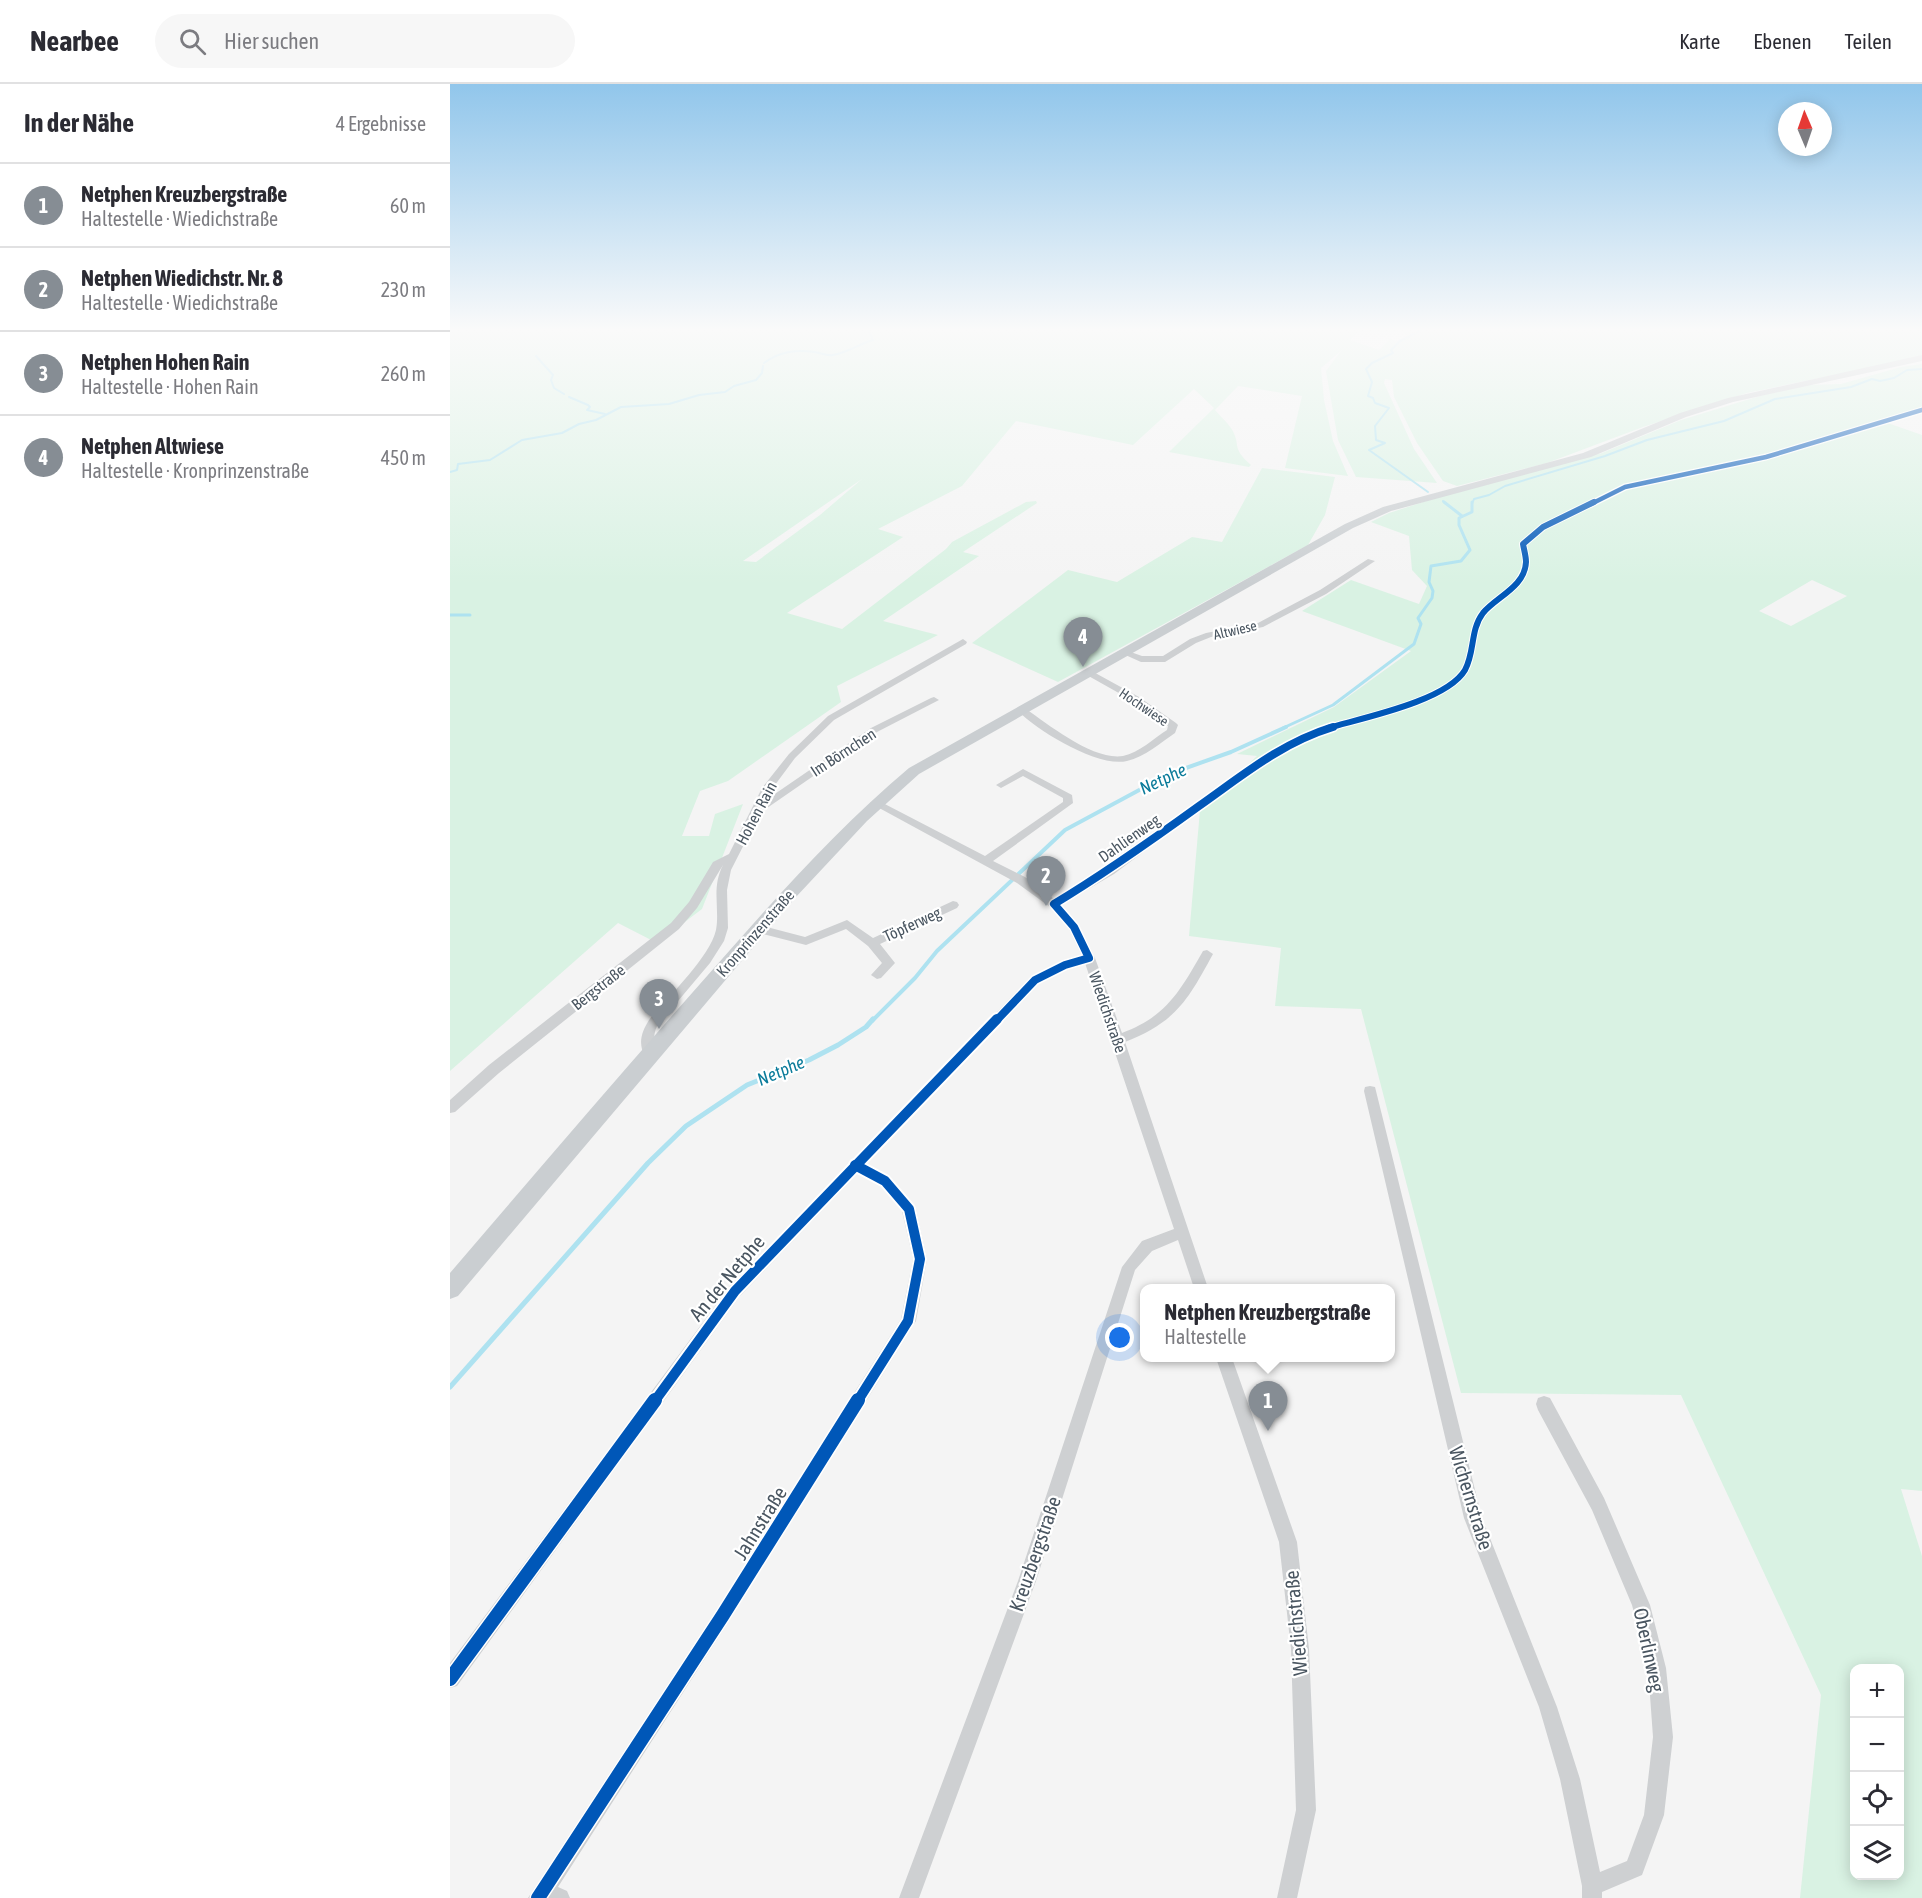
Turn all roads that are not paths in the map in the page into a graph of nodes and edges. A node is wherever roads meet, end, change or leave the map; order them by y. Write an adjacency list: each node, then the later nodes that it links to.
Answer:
1 (1684, 416): 4 (main road, Kronprinzenstraße)
2 (1371, 561): 4 (street, Altwiese)
3 (963, 642): 11 (street, Hohen Rain)
4 (1125, 653): 5 (main road, Kronprinzenstraße)
5 (1088, 672): 7 (main road, Kronprinzenstraße); 7 (street, Hochwiese)
6 (934, 700): 11 (street, Im Börnchen)
7 (1023, 711): 10 (main road, Kronprinzenstraße)
8 (1001, 785): 13 (street)
9 (1218, 792): 15 (street, Dahlienweg)
10 (875, 802): 13 (street, Wiedichstraße); 16 (main road, Kronprinzenstraße)
11 (756, 812): 12 (street, Hohen Rain)
12 (733, 856): 22 (street, Hohen Rain); 24 (street, Bergstraße)
13 (987, 861): 15 (street, Wiedichstraße)
14 (953, 904): 17 (street, Töpferweg)
15 (1054, 904): 19 (street, Wiedichstraße)
16 (759, 929): 17 (street, Töpferweg); 22 (main road, Kronprinzenstraße)
17 (872, 943): 20 (street, Töpferweg)
18 (1207, 954): 21 (street)
19 (1089, 958): 21 (street, Wiedichstraße); 25 (street, An der Netphe)
20 (877, 975)
21 (1118, 1040): 26 (street, Wiedichstraße)
22 (649, 1054): 28 (main road, Kronprinzenstraße)
23 (1370, 1091): 32 (street, Wichernstraße)
24 (450, 1108)
25 (855, 1165): 31 (street, An der Netphe); 33 (street, Jahnstraße)
26 (1182, 1232): 27 (street, Wiedichstraße); 34 (street, Kreuzbergstraße)
27 (1200, 1284)
28 (450, 1289)
29 (1225, 1362): 35 (street, Wiedichstraße)
30 (1544, 1404): 32 (street, Oberlinweg)
31 (450, 1679)
32 (1592, 1892)
33 (547, 1896)
34 (909, 1898)
35 (1287, 1898)

